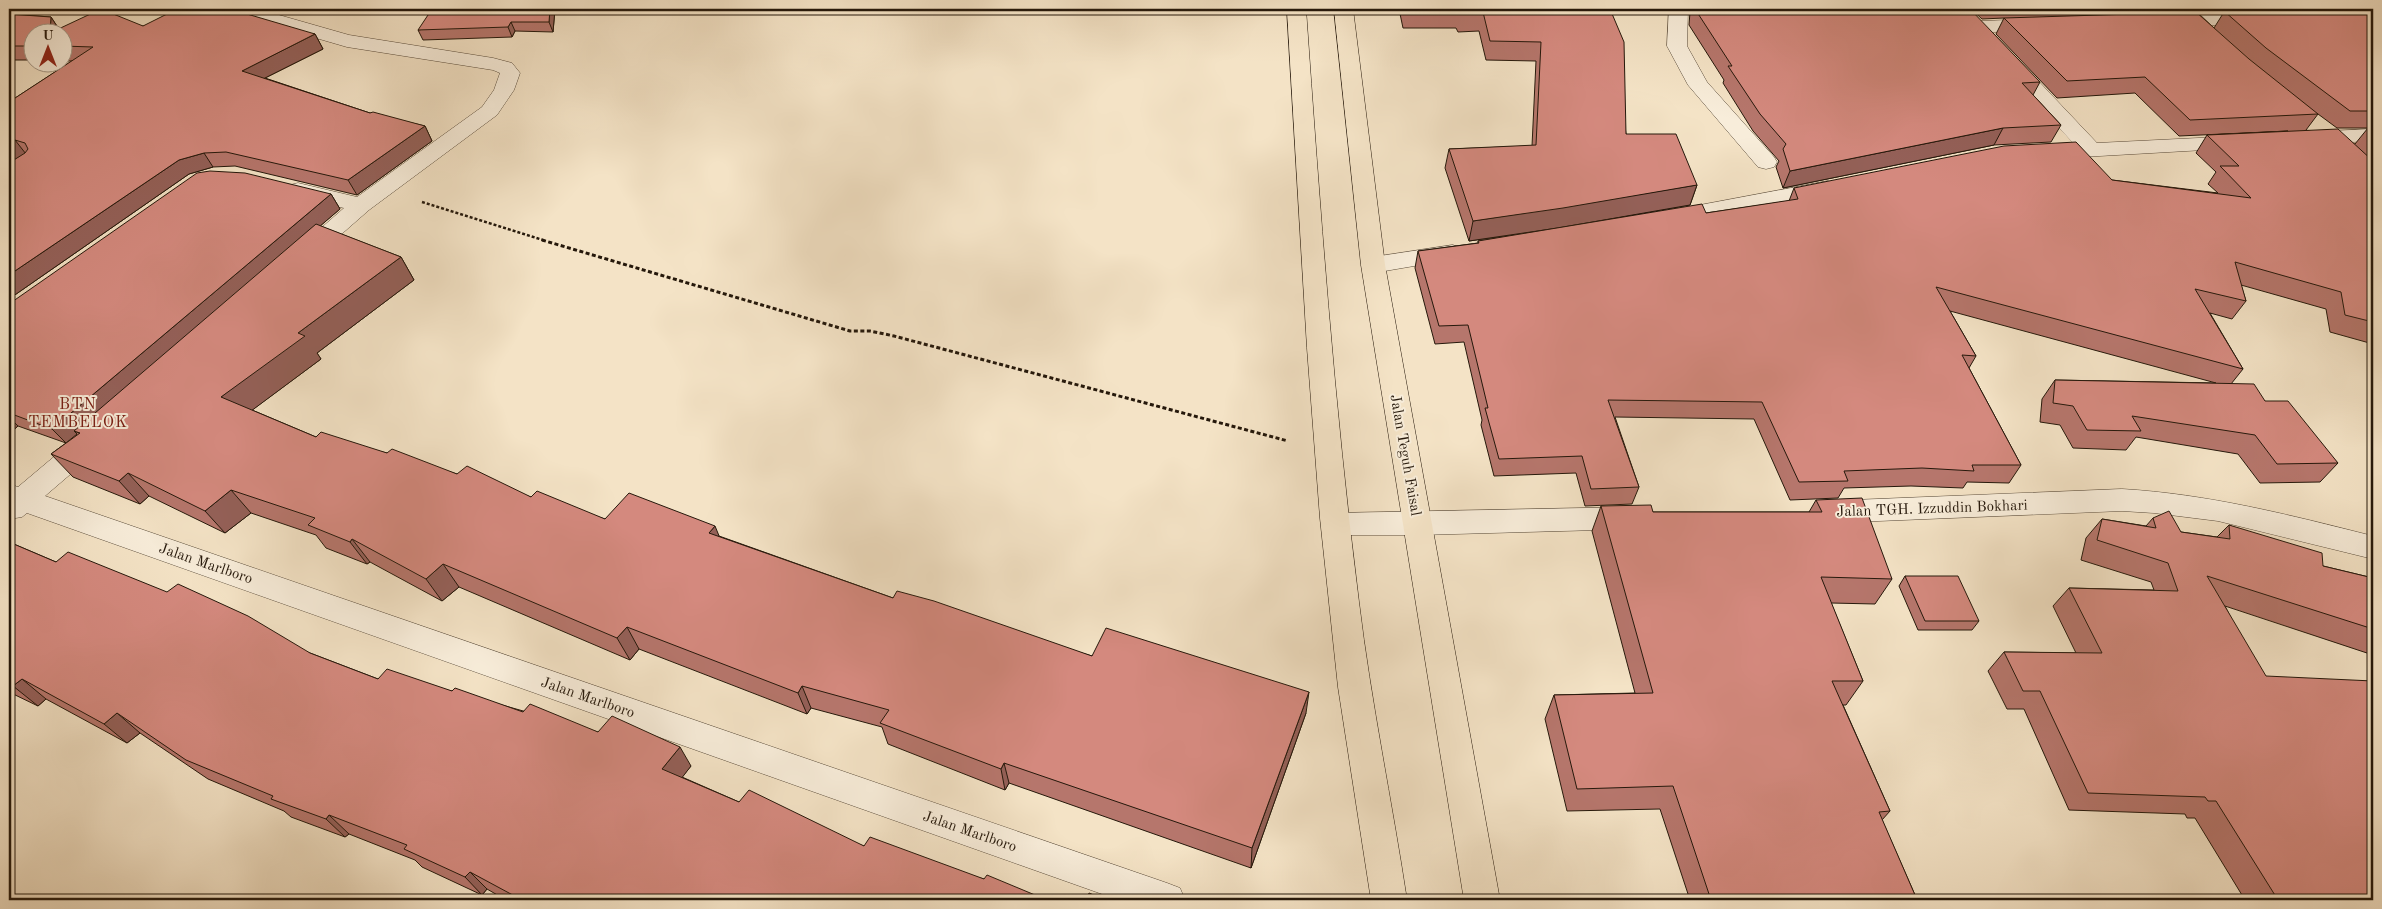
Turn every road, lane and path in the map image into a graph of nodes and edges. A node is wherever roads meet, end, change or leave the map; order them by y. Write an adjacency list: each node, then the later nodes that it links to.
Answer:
1 (230, 9): 23 (street)
2 (1296, 9): 30 (highway)
3 (1343, 9): 27 (highway, Jalan Teguh Faisal)
4 (1678, 9): 20 (street)
5 (1959, 9): 10 (street)
6 (2185, 14): 7 (street); 8 (street); 11 (street)
7 (2277, 19)
8 (2152, 21)
9 (2055, 25): 10 (street)
10 (1978, 27): 17 (street)
11 (2211, 39)
12 (2308, 119): 14 (street)
13 (2373, 135): 14 (street)
14 (2331, 137): 15 (street); 19 (street)
15 (2291, 139)
16 (2261, 141): 17 (street)
17 (2092, 150): 18 (street)
18 (2023, 153)
19 (2352, 156)
20 (1766, 162)
21 (1848, 184): 25 (street)
22 (279, 186): 24 (street)
23 (384, 189): 24 (street); 30 (path)
24 (361, 205): 28 (street)
25 (1645, 222)
26 (1471, 250): 27 (street)
27 (1373, 265): 35 (highway, Jalan Teguh Faisal)
28 (286, 271)
29 (106, 427): 31 (street)
30 (1329, 452): 34 (highway)
31 (14, 502): 37 (street, Jalan Marlboro)
32 (1802, 513): 36 (street, Jalan TGH. Izzuddin Bokhari)
33 (1664, 517): 35 (street)
34 (1336, 524): 35 (street); 38 (highway)
35 (1418, 524): 39 (highway, Jalan Teguh Faisal)
36 (2373, 548)
37 (1167, 900)
38 (1389, 900)
39 (1482, 900)

